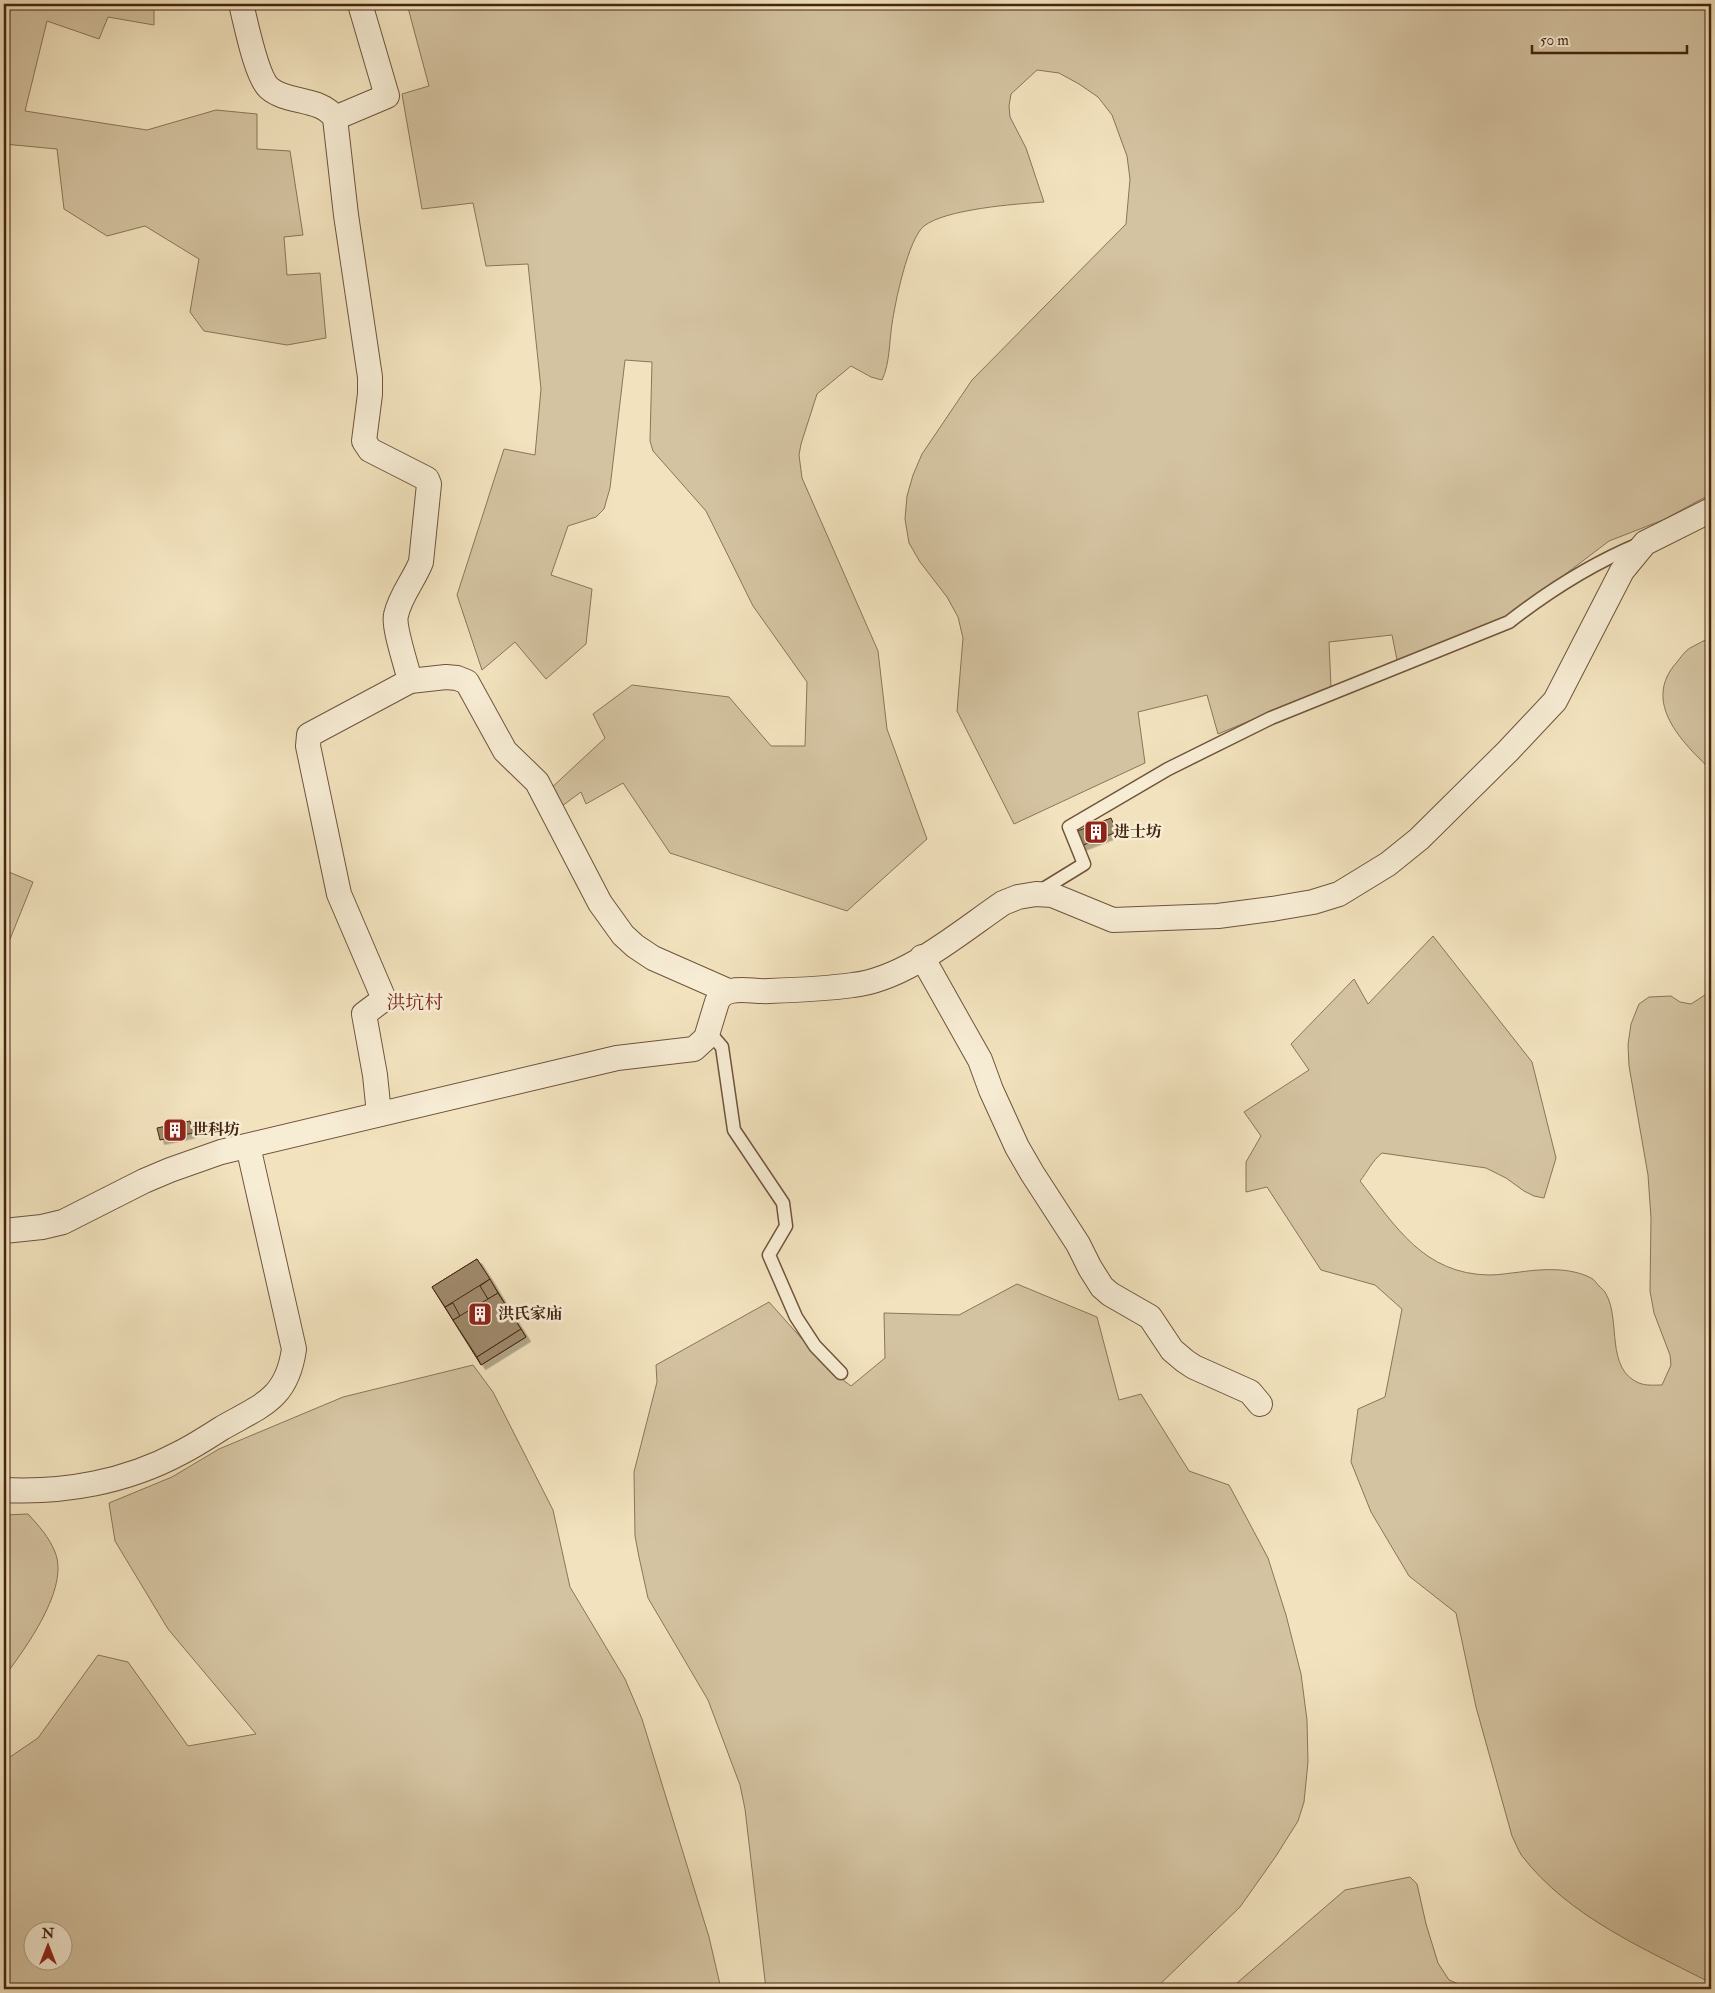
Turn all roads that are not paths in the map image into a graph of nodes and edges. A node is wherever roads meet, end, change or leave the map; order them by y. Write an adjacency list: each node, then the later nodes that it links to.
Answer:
1 (241, 4): 3 (street)
2 (360, 4): 3 (street)
3 (335, 118): 6 (street)
4 (1711, 510): 5 (street)
5 (1648, 540): 7 (lane); 7 (street)
6 (410, 681): 9 (street); 11 (street)
7 (1036, 894): 8 (street)
8 (922, 958): 9 (street); 15 (street)
9 (728, 991): 10 (street)
10 (709, 1032): 11 (street); 14 (lane)
11 (379, 1114): 12 (street)
12 (248, 1146): 13 (street); 16 (street)
13 (4, 1231)
14 (841, 1373)
15 (1260, 1404)
16 (4, 1490)

